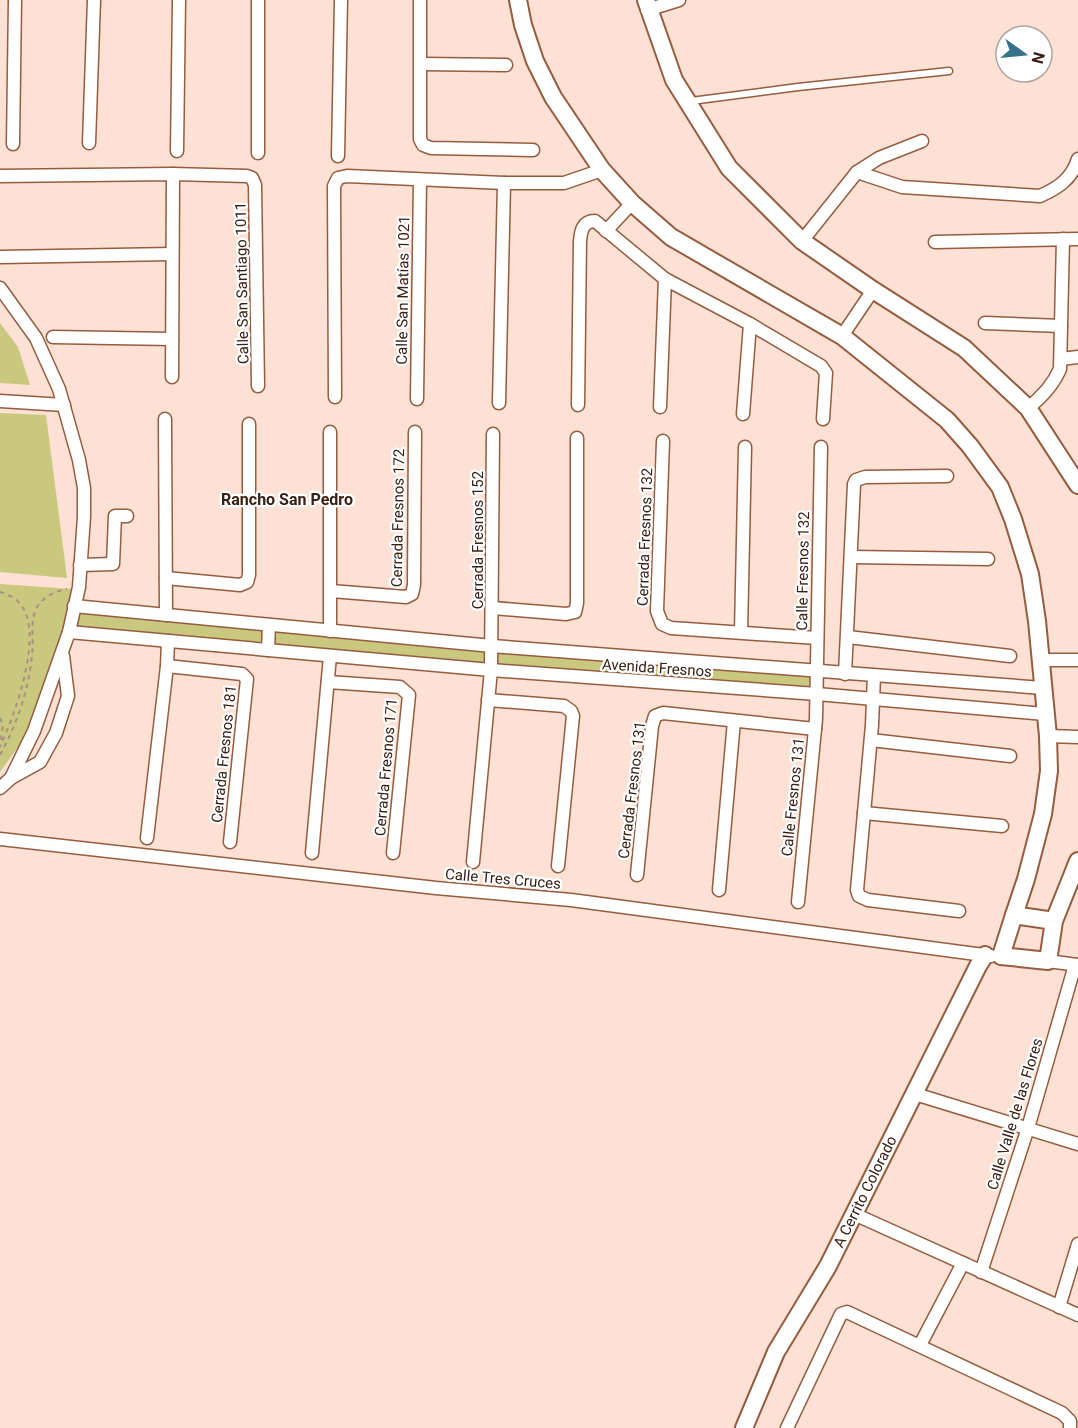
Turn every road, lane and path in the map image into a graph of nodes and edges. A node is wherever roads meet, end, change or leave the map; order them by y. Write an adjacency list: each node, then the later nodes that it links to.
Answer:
1 (15, 0): 16 (street)
2 (94, 0): 15 (street)
3 (179, 0): 18 (street)
4 (258, 0): 19 (street)
5 (341, 0): 20 (street)
6 (420, 0): 10 (street)
7 (518, 0): 22 (main road, A Cerrito Colorado)
8 (680, 0): 9 (street)
9 (647, 5): 13 (main road)
10 (422, 64): 11 (street); 17 (street)
11 (506, 65)
12 (949, 71): 13 (lane)
13 (686, 102): 32 (main road)
14 (922, 141): 23 (street)
15 (89, 143)
16 (13, 144)
17 (533, 150)
18 (177, 151)
19 (258, 153)
20 (338, 156)
21 (1078, 159): 23 (street)
22 (602, 170): 27 (street); 28 (main road, A Cerrito Colorado)
23 (857, 172): 32 (street)
24 (173, 174): 25 (street); 34 (street); 48 (street, Calle San Santiago 1011)
25 (0, 176)
26 (420, 181): 27 (street); 49 (street); 50 (street, Calle San Matías 1021)
27 (504, 183): 52 (street)
28 (632, 203): 29 (street); 42 (main road, A Cerrito Colorado)
29 (606, 231): 36 (street); 54 (street)
30 (1063, 239): 31 (street); 33 (street); 41 (street)
31 (1078, 239)
32 (801, 241): 38 (main road)
33 (935, 242)
34 (172, 254): 35 (street); 44 (street)
35 (0, 257)
36 (665, 279): 40 (street); 55 (street)
37 (0, 288): 53 (street)
38 (873, 291): 42 (street); 56 (main road)
39 (985, 323): 41 (street)
40 (750, 324): 57 (street); 59 (street)
41 (1061, 326): 46 (street)
42 (842, 336): 93 (main road, A Cerrito Colorado)
43 (53, 338): 44 (street)
44 (172, 339): 47 (street)
45 (1078, 357): 46 (street)
46 (1061, 359): 56 (street)
47 (172, 376)
48 (258, 386)
49 (335, 397)
50 (417, 399)
51 (0, 401): 53 (street)
52 (499, 403)
53 (64, 405): 73 (street)
54 (578, 405)
55 (660, 407)
56 (1028, 408): 69 (main road)
57 (743, 414)
58 (165, 419): 74 (street)
59 (823, 419)
60 (249, 423): 74 (street)
61 (330, 432): 76 (street)
62 (415, 432): 76 (street, Cerrada Fresnos 172)
63 (493, 434): 79 (street, Cerrada Fresnos 152)
64 (577, 438): 79 (street)
65 (663, 441): 84 (street, Cerrada Fresnos 132)
66 (745, 447): 84 (street)
67 (820, 447): 86 (street, Calle Fresnos 132)
68 (947, 476): 71 (street)
69 (1078, 485)
70 (115, 516): 73 (street)
71 (851, 557): 72 (street); 85 (street)
72 (988, 559)
73 (80, 565): 75 (street)
74 (166, 578): 80 (street)
75 (79, 587): 78 (street); 113 (path)
76 (331, 591): 82 (street)
77 (0, 592): 112 (path)
78 (74, 606): 80 (street, Avenida Fresnos); 83 (street)
79 (493, 608): 88 (street, Cerrada Fresnos 152)
80 (166, 615): 81 (street, Avenida Fresnos)
81 (269, 625): 82 (street, Avenida Fresnos); 89 (street)
82 (330, 631): 88 (street, Avenida Fresnos)
83 (69, 632): 87 (street, Avenida Fresnos); 90 (street)
84 (741, 632): 86 (street, Cerrada Fresnos 132)
85 (848, 637): 92 (street); 98 (street)
86 (817, 638): 97 (street, Calle Fresnos 132)
87 (168, 641): 89 (street, Avenida Fresnos); 95 (street)
88 (492, 646): 96 (street, Cerrada Fresnos 152); 97 (street, Avenida Fresnos)
89 (268, 650): 91 (street, Avenida Fresnos)
90 (62, 652): 115 (street); 115 (street)
91 (330, 656): 96 (street, Avenida Fresnos); 100 (street)
92 (1010, 656)
93 (1041, 660): 94 (street); 101 (main road, A Cerrito Colorado)
94 (1078, 660)
95 (167, 666): 119 (street); 121 (street, Cerrada Fresnos 181)
96 (491, 670): 102 (street, Avenida Fresnos); 104 (street, Cerrada Fresnos 152)
97 (817, 671): 98 (street, Avenida Fresnos); 102 (street, Calle Fresnos 132)
98 (845, 674): 99 (street, Avenida Fresnos)
99 (874, 676): 101 (street, Avenida Fresnos); 103 (street)
100 (328, 682): 122 (street); 123 (street, Cerrada Fresnos 171)
101 (1042, 688): 105 (main road, A Cerrito Colorado)
102 (817, 694): 103 (street, Avenida Fresnos); 108 (street, Calle Fresnos 131)
103 (873, 699): 105 (street, Avenida Fresnos); 111 (street)
104 (488, 700): 125 (street, Cerrada Fresnos 152); 126 (street)
105 (1045, 714): 109 (main road, A Cerrito Colorado)
106 (0, 718): 112 (path)
107 (734, 721): 108 (street, Cerrada Fresnos 131); 127 (street, Cerrada Fresnos 131); 128 (street)
108 (815, 729): 129 (street, Calle Fresnos 131)
109 (1048, 736): 110 (street); 131 (main road, A Cerrito Colorado)
110 (1078, 737)
111 (871, 740): 114 (street); 117 (street)
112 (1, 746)
113 (0, 755)
114 (1010, 756)
115 (10, 778): 116 (street)
116 (0, 788)
117 (864, 813): 118 (street); 130 (street)
118 (1002, 826)
119 (147, 838)
120 (0, 839): 133 (street, Calle Tres Cruces)
121 (230, 842)
122 (312, 853)
123 (393, 853)
124 (1078, 861): 132 (main road)
125 (473, 862)
126 (558, 866)
127 (637, 875)
128 (719, 890)
129 (798, 902)
130 (959, 911)
131 (1014, 915): 132 (main road); 133 (main road, A Cerrito Colorado)
132 (1054, 921): 134 (main road)
133 (993, 956): 134 (main road); 136 (main road, A Cerrito Colorado)
134 (1048, 961): 135 (street)
135 (1077, 965): 137 (street, Calle Valle de las Flores)
136 (915, 1094): 137 (street); 139 (main road, A Cerrito Colorado)
137 (1028, 1128): 138 (street); 142 (street, Calle Valle de las Flores)
138 (1078, 1144)
139 (854, 1214): 141 (street); 146 (main road, A Cerrito Colorado)
140 (1078, 1244): 143 (street)
141 (963, 1263): 142 (street); 145 (street)
142 (981, 1272): 143 (street)
143 (1059, 1306): 144 (street)
144 (1078, 1315)
145 (920, 1345): 147 (street); 148 (street)
146 (744, 1428)
147 (787, 1428)
148 (1070, 1428)

